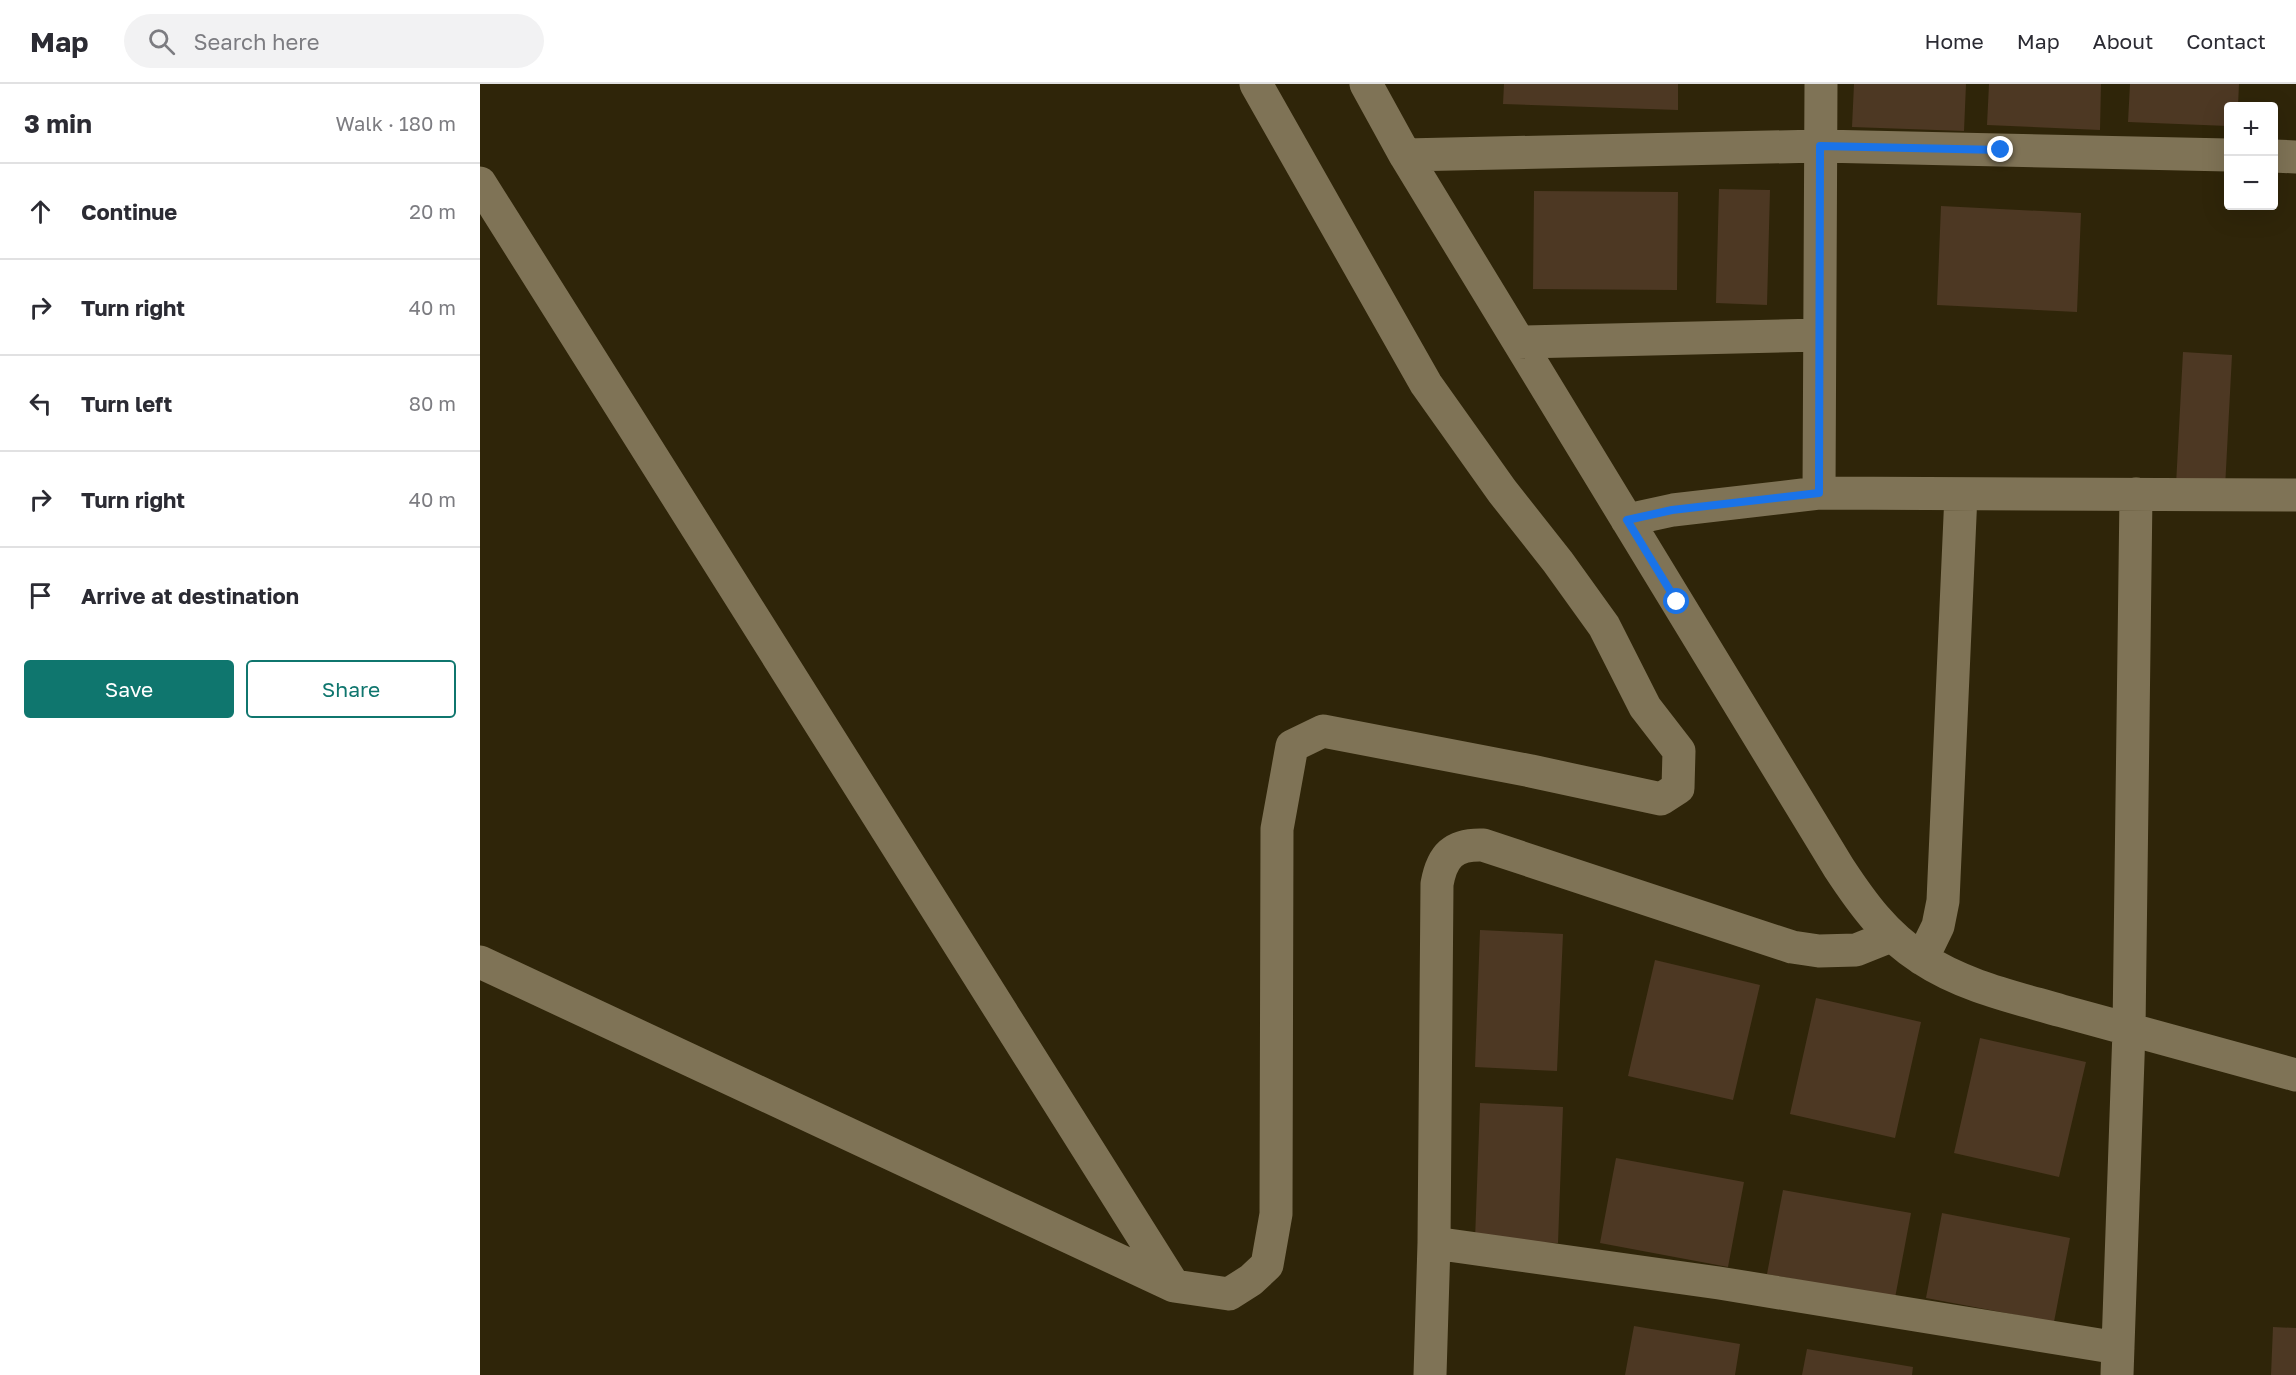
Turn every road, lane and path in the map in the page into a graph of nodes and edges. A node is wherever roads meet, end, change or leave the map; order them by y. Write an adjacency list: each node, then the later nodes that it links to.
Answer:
1 (1256, 84): 23 (street)
2 (1366, 84): 5 (street)
3 (1821, 84): 4 (street)
4 (1820, 146): 5 (street); 6 (street); 10 (street)
5 (1405, 155): 11 (street)
6 (2224, 155)
7 (2278, 156): 8 (street)
8 (2296, 157)
9 (480, 183): 23 (street)
10 (1819, 336): 11 (street); 12 (street)
11 (1519, 342): 16 (street)
12 (1819, 493): 13 (street); 16 (street)
13 (1961, 494): 14 (street); 18 (street)
14 (2136, 494): 15 (street); 20 (street)
15 (2296, 495)
16 (1627, 520): 17 (street)
17 (1891, 936): 18 (street); 22 (street)
18 (1922, 959): 20 (street)
19 (480, 962): 23 (street)
20 (2129, 1030): 21 (street); 24 (street)
21 (2296, 1075)
22 (1434, 1243): 24 (street); 25 (street)
23 (1174, 1286)
24 (2117, 1361)
25 (1430, 1375)

